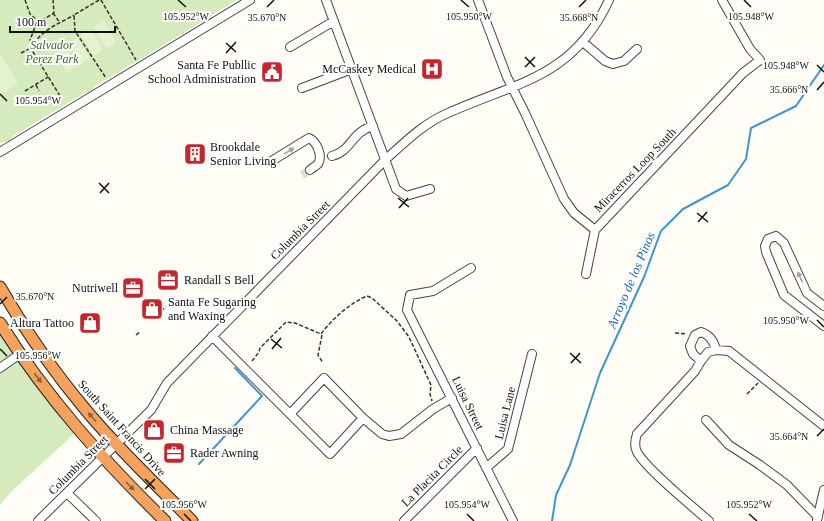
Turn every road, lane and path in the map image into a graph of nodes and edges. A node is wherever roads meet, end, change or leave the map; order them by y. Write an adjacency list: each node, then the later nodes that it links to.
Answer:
1 (24, 0): 12 (path)
2 (54, 0): 9 (path)
3 (100, 0): 10 (path); 19 (path)
4 (250, 0): 30 (street)
5 (326, 0): 11 (street)
6 (478, 0): 25 (street, Miracerros Loop South)
7 (608, 0): 14 (street, Columbia Street)
8 (722, 0): 36 (street, Miracerros Loop South)
9 (53, 13): 12 (path); 13 (path)
10 (74, 15): 13 (path); 22 (path)
11 (334, 21): 16 (street); 20 (street)
12 (37, 22): 15 (path)
13 (60, 24): 15 (path)
14 (583, 42): 17 (street); 25 (street, Columbia Street)
15 (33, 47): 18 (path); 21 (path)
16 (290, 47)
17 (637, 49)
18 (21, 53)
19 (136, 60)
20 (352, 69): 24 (street); 29 (street)
21 (48, 77): 23 (path); 28 (path)
22 (106, 78)
23 (36, 85): 26 (path); 27 (path)
24 (302, 88)
25 (513, 88): 32 (street, Columbia Street); 36 (street, Miracerros Loop South)
26 (25, 91)
27 (40, 91)
28 (60, 96)
29 (373, 126): 31 (street); 32 (street)
30 (0, 152)
31 (332, 156)
32 (385, 160): 35 (street); 50 (street, Columbia Street)
33 (270, 162): 34 (street, one-way to 34)
34 (310, 170)
35 (430, 189)
36 (595, 230): 38 (street)
37 (471, 268): 60 (street, Luisa Street)
38 (586, 274)
39 (0, 287): 66 (highway, South Saint Francis Drive, one-way to 39)
40 (824, 306): 44 (street, one-way to 44)
41 (166, 307): 42 (path)
42 (161, 309)
43 (0, 323): 52 (highway)
44 (824, 326)
45 (140, 332): 49 (path)
46 (675, 333): 48 (path)
47 (321, 334): 54 (path); 56 (path); 61 (path)
48 (687, 334)
49 (136, 335)
50 (212, 336): 62 (street); 66 (street, Columbia Street)
51 (716, 350): 55 (street); 55 (street); 65 (street)
52 (20, 354): 57 (street); 68 (highway, one-way to 68)
53 (532, 354): 69 (street, Luisa Lane)
54 (252, 361)
55 (701, 361): 79 (street)
56 (323, 363)
57 (0, 368)
58 (759, 382): 59 (path)
59 (747, 394)
60 (452, 398): 63 (street); 67 (street, Luisa Street)
61 (434, 404)
62 (290, 414): 63 (street); 63 (street)
63 (363, 418)
64 (706, 420): 72 (street)
65 (824, 426)
66 (116, 444): 68 (street, Columbia Street); 76 (highway, South Saint Francis Drive)
67 (476, 448): 69 (street, Luisa Street); 77 (street, La Placita Circle)
68 (103, 458): 71 (street, Columbia Street); 75 (highway, one-way to 75)
69 (486, 468): 78 (street, Luisa Street)
70 (824, 490): 72 (street)
71 (67, 492): 73 (street, Columbia Street); 74 (street)
72 (817, 519)
73 (38, 521)
74 (96, 521)
75 (165, 521)
76 (192, 521)
77 (404, 521)
78 (513, 521)
79 (709, 521)

